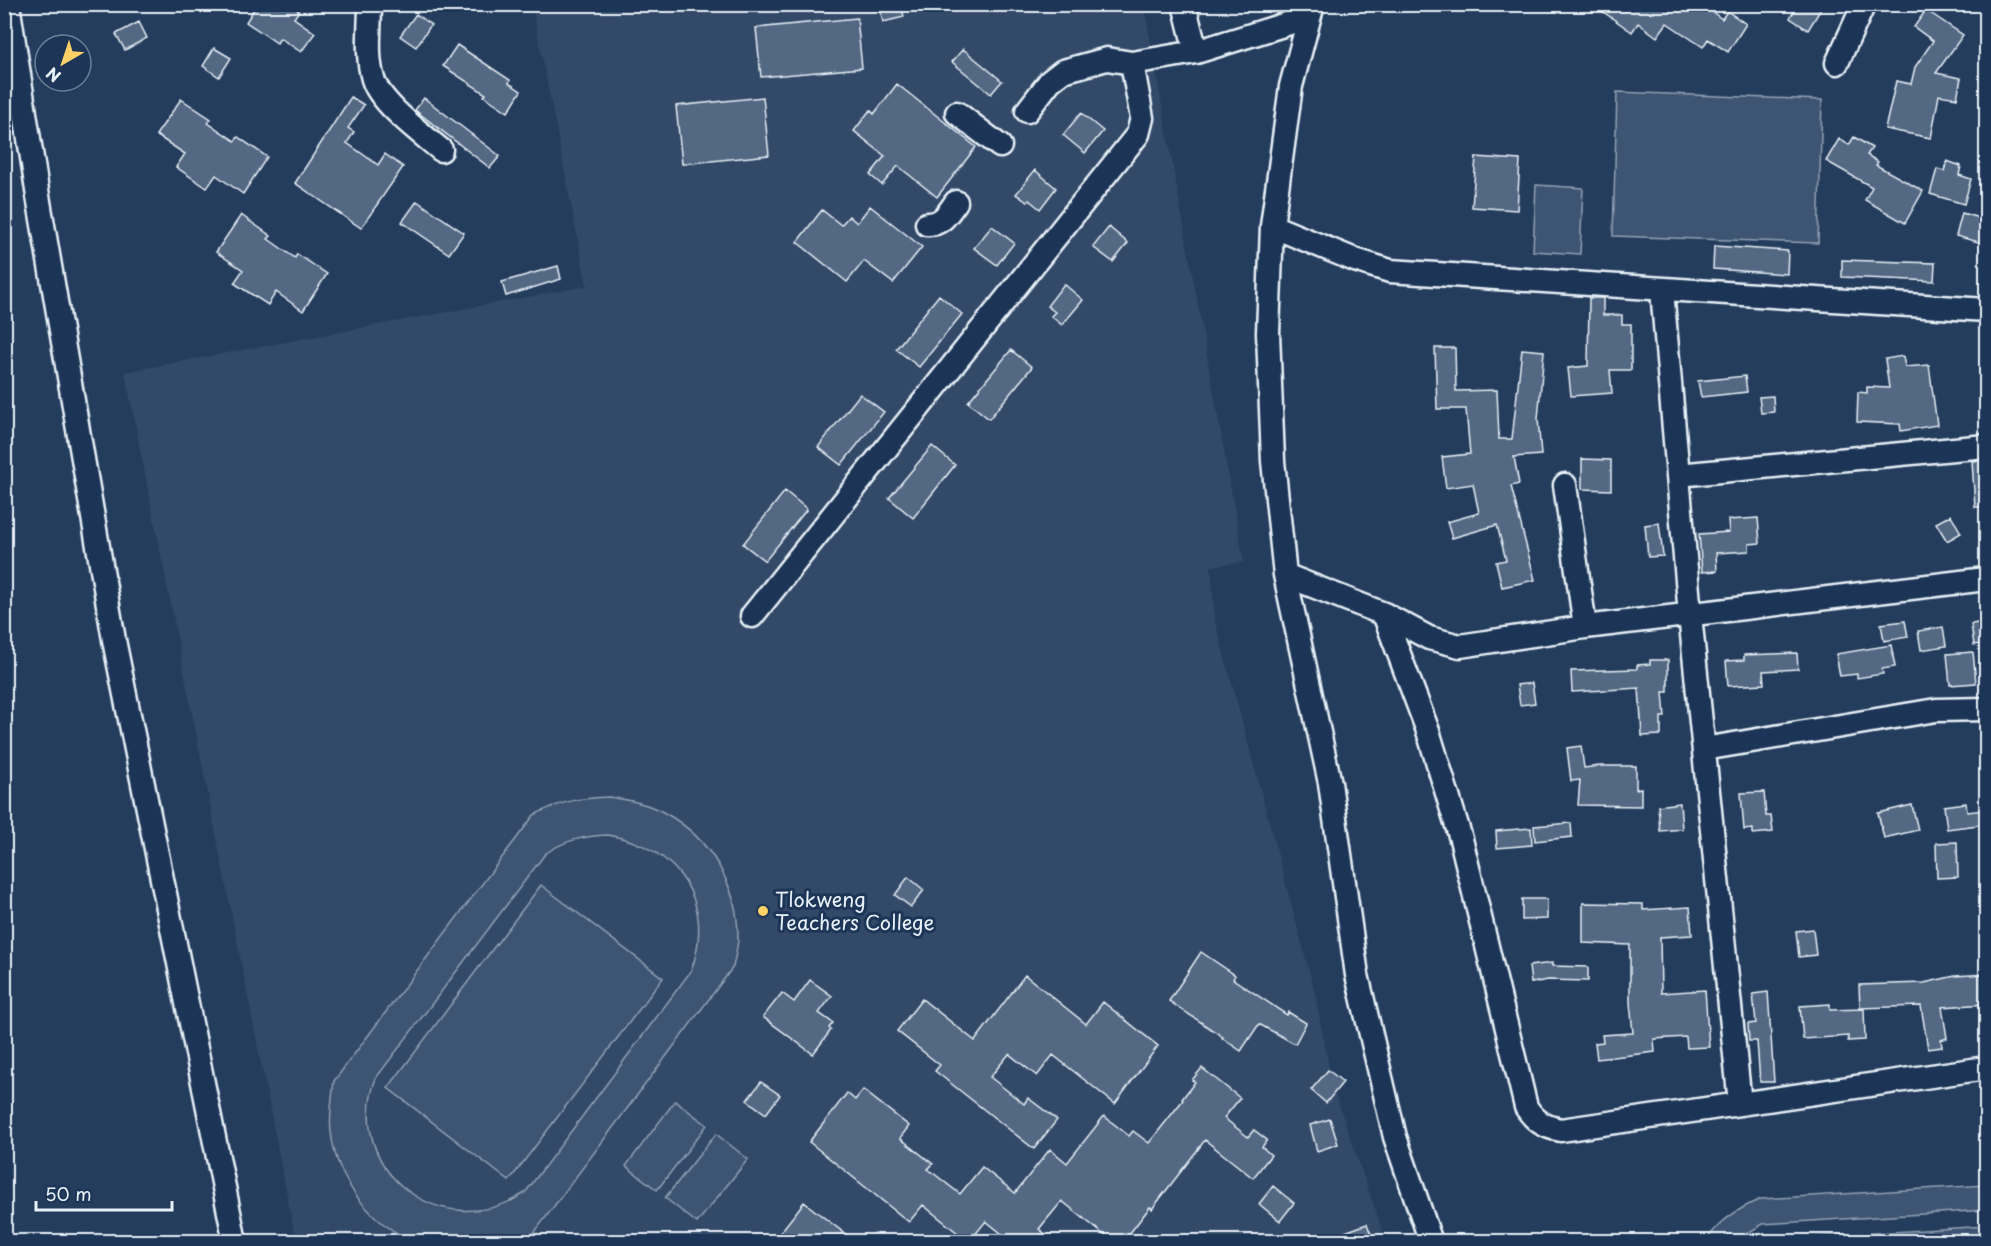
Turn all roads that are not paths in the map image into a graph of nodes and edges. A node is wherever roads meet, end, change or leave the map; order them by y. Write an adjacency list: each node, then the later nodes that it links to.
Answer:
1 (8, 4): 31 (street)
2 (370, 4): 12 (street)
3 (1184, 4): 6 (street)
4 (1863, 4): 8 (street)
5 (1311, 11): 6 (street); 15 (street)
6 (1196, 52): 7 (street)
7 (1132, 63): 9 (street); 25 (street)
8 (1837, 63)
9 (1027, 111)
10 (957, 112): 11 (street)
11 (1000, 146)
12 (441, 150)
13 (956, 202): 14 (street)
14 (927, 224)
15 (1272, 226): 16 (street); 21 (street)
16 (1662, 290): 17 (street); 19 (street)
17 (1986, 316)
18 (1986, 446): 19 (street)
19 (1678, 475): 24 (street)
20 (1565, 485): 26 (street)
21 (1285, 575): 23 (street); 32 (street)
22 (1986, 579): 24 (street)
23 (1384, 614): 26 (street); 30 (street)
24 (1690, 615): 26 (street); 28 (street)
25 (752, 616)
26 (1585, 627)
27 (1986, 709): 28 (street)
28 (1704, 749): 30 (street)
29 (1986, 1068): 30 (street)
30 (1740, 1104)
31 (235, 1242)
32 (1431, 1242)

